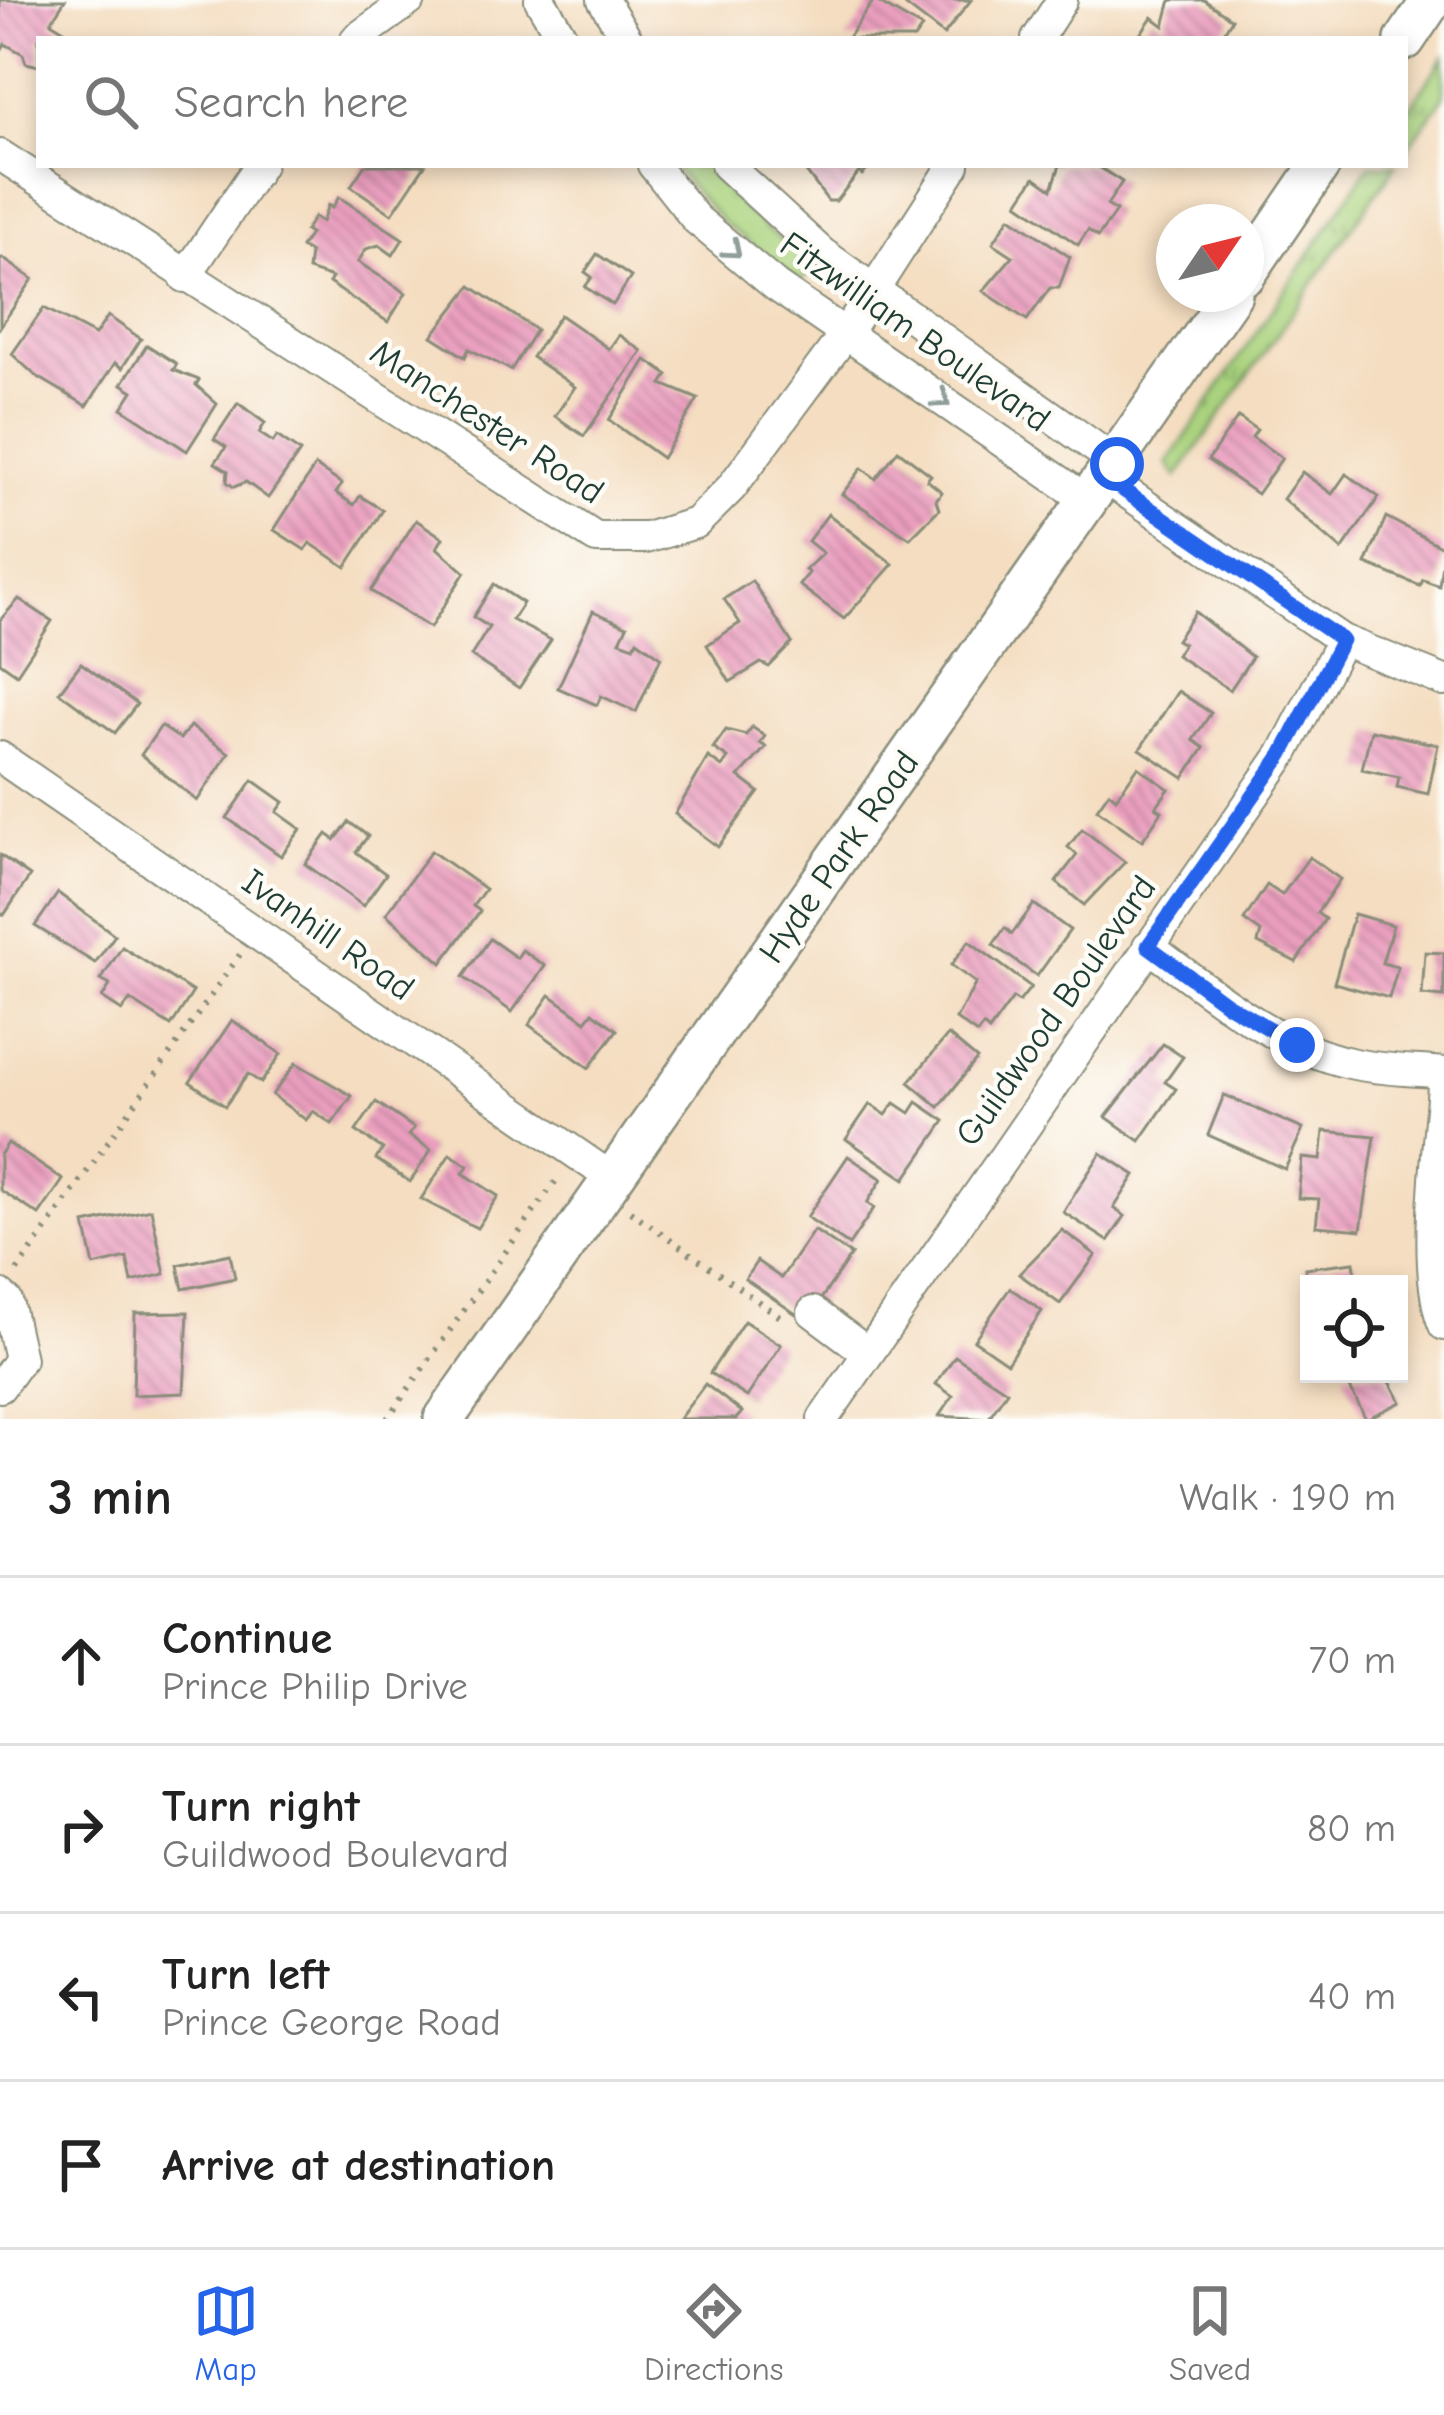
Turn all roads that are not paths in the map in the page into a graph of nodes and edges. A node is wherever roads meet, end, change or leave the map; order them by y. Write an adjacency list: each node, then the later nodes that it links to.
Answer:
1 (410, 0): 6 (street)
2 (540, 0): 7 (street)
3 (604, 0): 8 (street)
4 (1062, 0): 9 (street)
5 (1432, 0): 10 (main road)
6 (360, 36)
7 (561, 36)
8 (625, 36)
9 (1038, 36)
10 (1408, 36)
11 (0, 155): 18 (street, Manchester Road)
12 (258, 168): 18 (street)
13 (655, 168): 21 (street, Fitzwilliam Boulevard, one-way to 21)
14 (730, 168): 19 (street, Fitzwilliam Boulevard)
15 (952, 168): 19 (street, Manchester Road)
16 (1318, 168): 17 (main road)
17 (1264, 247)
18 (185, 277): 21 (street, Manchester Road)
19 (872, 290): 21 (street, Manchester Road); 22 (street, Fitzwilliam Boulevard)
20 (1220, 312): 22 (main road, Hyde Park Road)
21 (846, 333): 22 (street, Fitzwilliam Boulevard, one-way to 22)
22 (1105, 482): 23 (street); 28 (main road, Hyde Park Road)
23 (1342, 640): 24 (street); 26 (street, Guildwood Boulevard)
24 (1444, 681)
25 (0, 757): 28 (street, Ivanhill Road)
26 (1148, 946): 27 (street); 32 (street, Guildwood Boulevard)
27 (1444, 1073): 31 (street)
28 (607, 1185): 34 (main road, Hyde Park Road)
29 (6, 1286): 33 (street)
30 (804, 1319): 32 (street)
31 (1444, 1325)
32 (868, 1353): 35 (street, Guildwood Boulevard)
33 (0, 1387)
34 (444, 1419)
35 (823, 1419)

